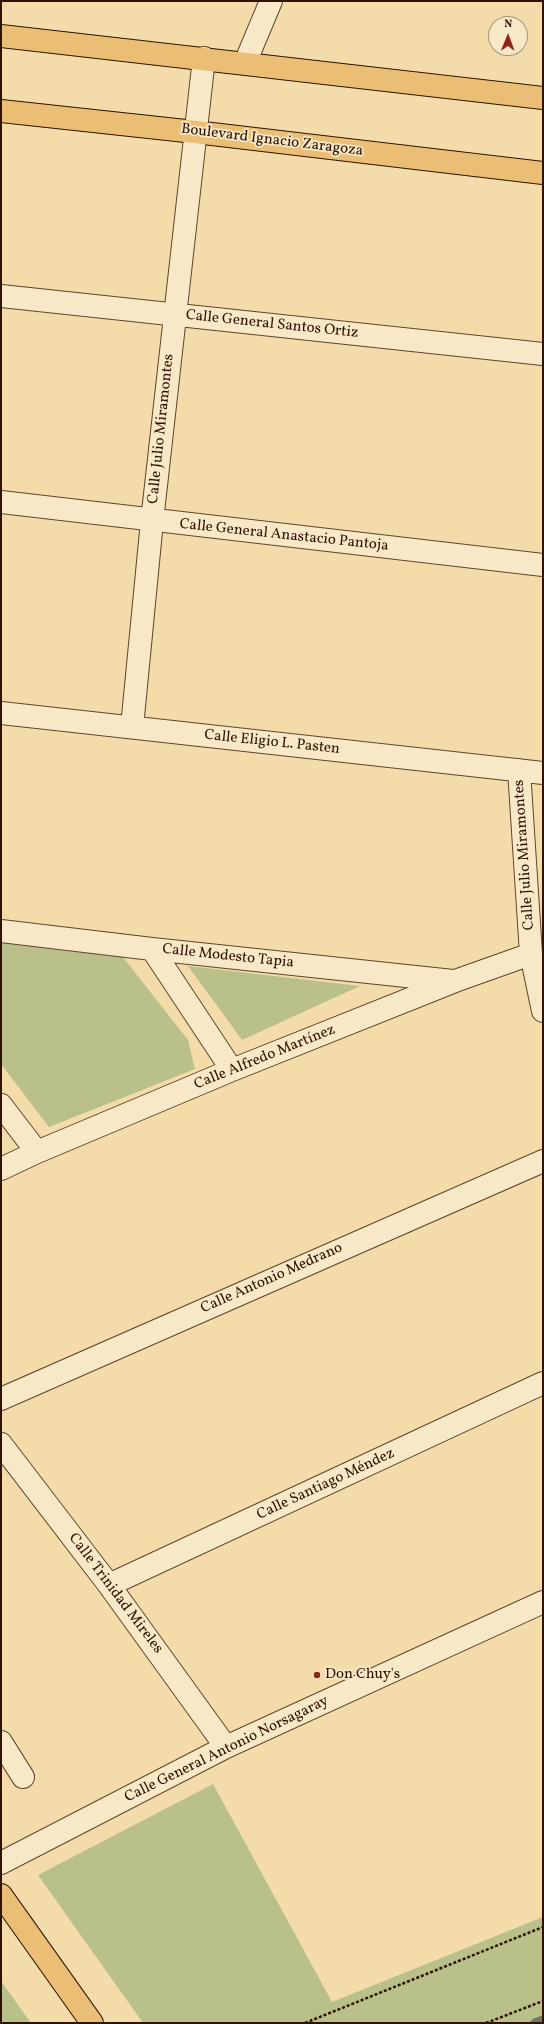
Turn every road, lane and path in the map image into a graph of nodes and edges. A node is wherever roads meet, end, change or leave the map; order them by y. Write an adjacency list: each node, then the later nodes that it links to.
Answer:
1 (271, 1): 4 (street)
2 (1, 36): 3 (main road)
3 (204, 58): 4 (main road); 7 (street, Calle Julio Miramontes)
4 (245, 63): 5 (main road)
5 (543, 98)
6 (1, 111): 7 (main road, Boulevard Ignacio Zaragoza)
7 (195, 132): 8 (main road, Boulevard Ignacio Zaragoza); 10 (street, Calle Julio Miramontes)
8 (543, 173)
9 (1, 296): 10 (street, Calle General Santos Ortiz)
10 (175, 315): 11 (street, Calle General Santos Ortiz); 13 (street, Calle Julio Miramontes)
11 (543, 354)
12 (1, 502): 13 (street, Calle General Anastacio Pantoja)
13 (152, 521): 14 (street, Calle General Anastacio Pantoja); 16 (street, Calle Julio Miramontes)
14 (543, 565)
15 (1, 713): 16 (street, Calle Eligio L. Pasten)
16 (132, 727): 17 (street, Calle Eligio L. Pasten)
17 (519, 770): 18 (street, Calle Eligio L. Pasten); 21 (street, Calle Julio Miramontes)
18 (543, 773)
19 (1, 930): 20 (street, Calle Modesto Tapia)
20 (152, 949): 22 (street, Calle Modesto Tapia); 24 (street)
21 (531, 954): 22 (street, Calle Alfredo Martínez); 23 (street, Calle Julio Miramontes)
22 (455, 981): 24 (street, Calle Alfredo Martínez)
23 (543, 1011)
24 (232, 1070): 26 (street, Calle Alfredo Martínez)
25 (1, 1105): 26 (street)
26 (37, 1152): 28 (street, Calle Alfredo Martínez)
27 (543, 1161): 30 (street, Calle Antonio Medrano)
28 (1, 1169)
29 (543, 1384): 32 (street, Calle Santiago Méndez)
30 (1, 1399)
31 (1, 1444): 32 (street, Calle Trinidad Mireles)
32 (109, 1585): 35 (street, Calle Trinidad Mireles)
33 (543, 1602): 35 (street, Calle General Antonio Norsagaray)
34 (1, 1742): 36 (street)
35 (226, 1747): 37 (street, Calle General Antonio Norsagaray)
36 (23, 1777)
37 (1, 1863)
38 (1, 1895): 41 (main road)
39 (543, 1927): 42 (path)
40 (543, 2001): 43 (path)
41 (92, 2023)
42 (305, 2023)
43 (486, 2023)

